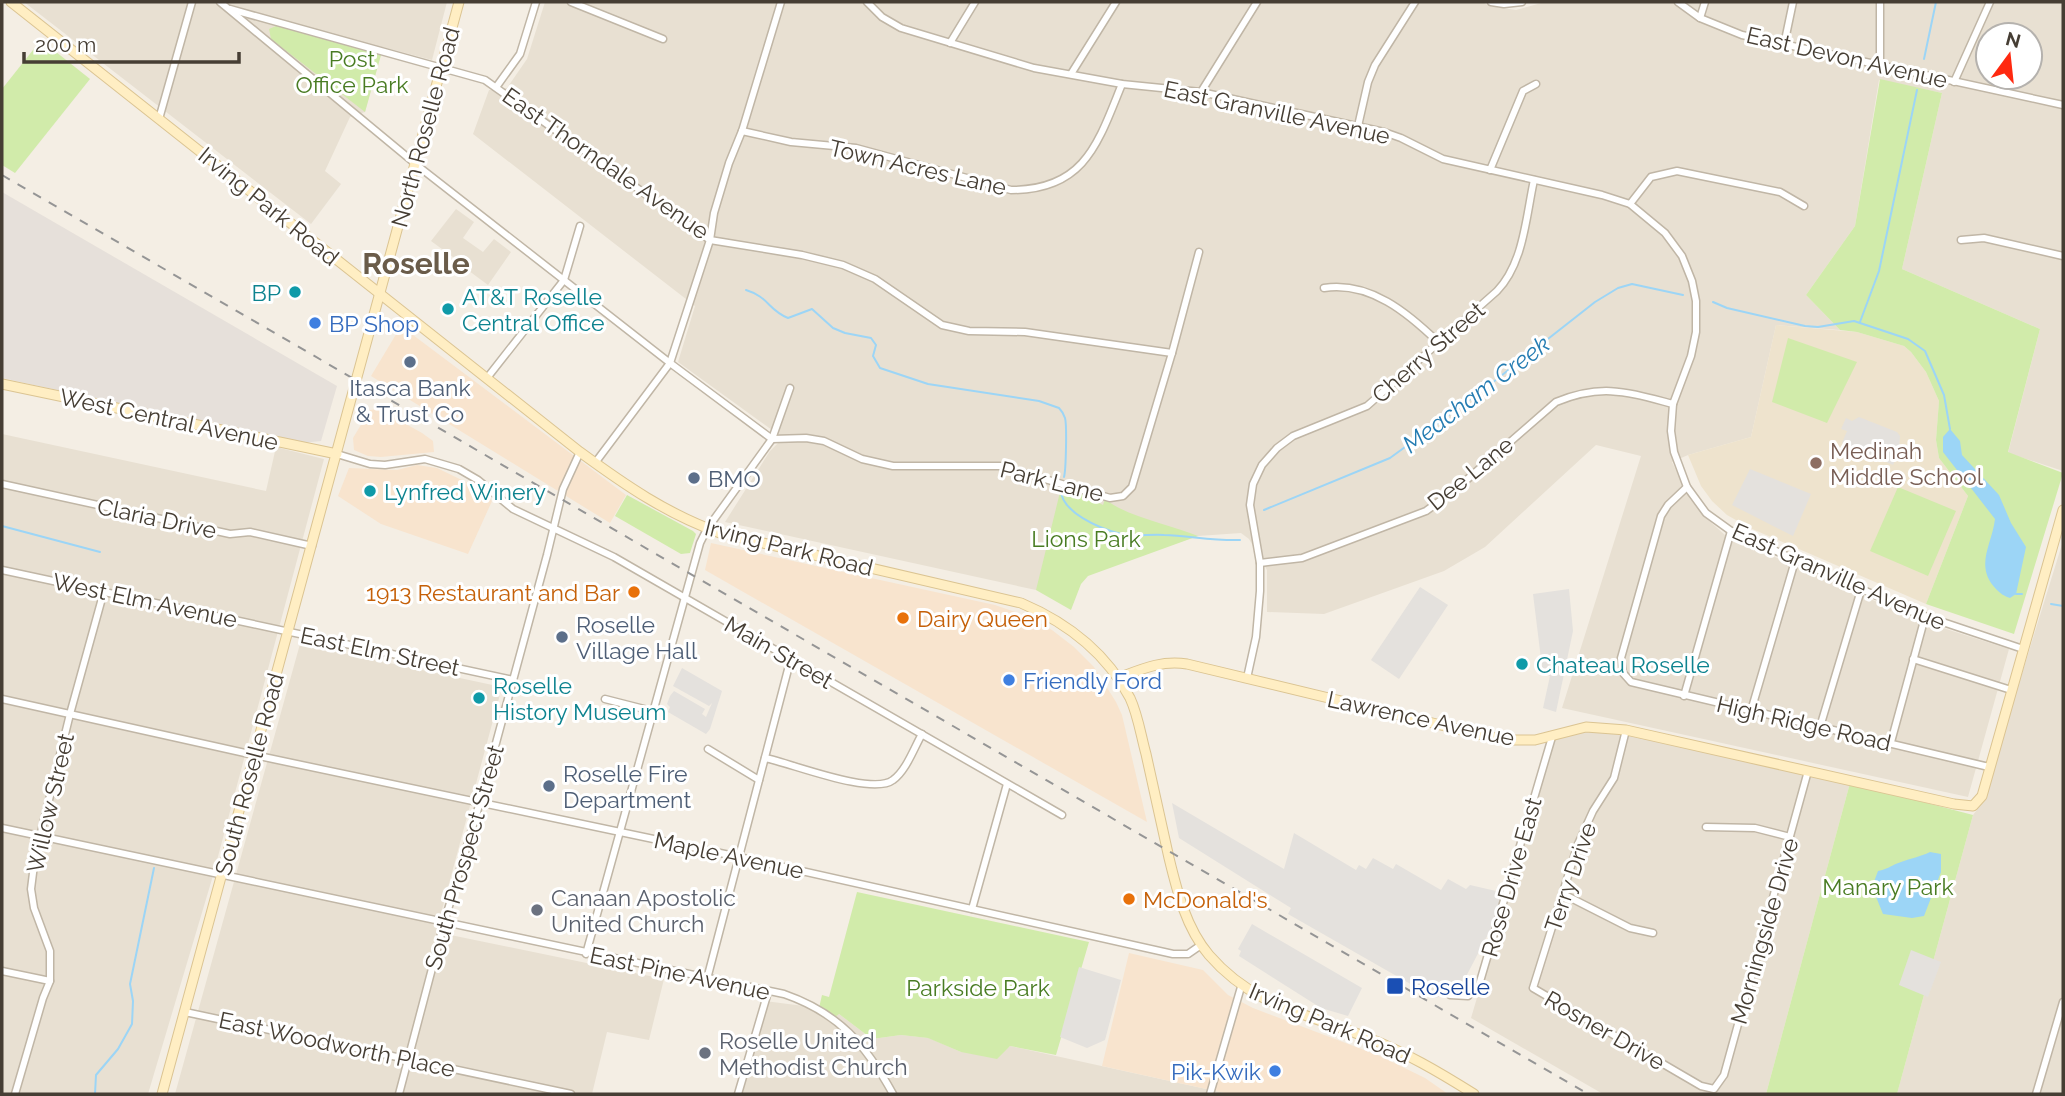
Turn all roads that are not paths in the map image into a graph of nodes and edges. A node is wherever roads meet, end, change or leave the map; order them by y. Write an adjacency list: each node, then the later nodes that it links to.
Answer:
1 (11, 2): 34 (main road, Irving Park Road)
2 (192, 2): 34 (street)
3 (220, 2): 20 (street)
4 (460, 2): 26 (main road, North Roselle Road)
5 (536, 2): 31 (street)
6 (571, 2): 22 (street)
7 (781, 2): 36 (street)
8 (867, 2): 23 (street, East Granville Avenue)
9 (975, 2): 23 (street)
10 (1116, 2): 27 (street)
11 (1256, 2): 32 (street)
12 (1415, 2): 35 (street)
13 (1491, 2): 14 (street)
14 (1522, 2)
15 (1678, 2): 21 (street, East Devon Avenue)
16 (1705, 2): 21 (street)
17 (1793, 2): 24 (street)
18 (1880, 2): 25 (street)
19 (1990, 2): 28 (street)
20 (230, 9): 26 (street, East Thorndale Avenue); 37 (street)
21 (1700, 18): 24 (street, East Devon Avenue)
22 (663, 39)
23 (950, 43): 27 (street, East Granville Avenue)
24 (1784, 45): 25 (street, East Devon Avenue)
25 (1880, 66): 28 (street, East Devon Avenue)
26 (442, 68): 31 (street, East Thorndale Avenue); 37 (main road, North Roselle Road)
27 (1071, 74): 29 (street, East Granville Avenue)
28 (1954, 82): 33 (street, East Devon Avenue)
29 (1122, 84): 32 (street, East Granville Avenue); 36 (street, Town Acres Lane)
30 (1536, 84): 38 (street)
31 (496, 86): 43 (street, East Thorndale Avenue)
32 (1200, 92): 35 (street, East Granville Avenue)
33 (2063, 106)
34 (159, 119): 49 (main road, Irving Park Road)
35 (1358, 126): 38 (street, East Granville Avenue)
36 (742, 131): 43 (street)
37 (415, 164): 47 (street); 49 (main road, North Roselle Road)
38 (1490, 170): 39 (street, East Granville Avenue)
39 (1534, 180): 40 (street, East Granville Avenue); 50 (street, Cherry Street)
40 (1630, 204): 41 (street); 56 (street, East Granville Avenue)
41 (1804, 206)
42 (580, 226): 47 (street)
43 (710, 240): 51 (street, East Thorndale Avenue); 52 (street)
44 (1961, 240): 46 (street)
45 (1199, 252): 51 (street, Park Lane)
46 (2063, 256)
47 (564, 280): 52 (street); 53 (street)
48 (1324, 288): 50 (street)
49 (380, 295): 53 (main road, Irving Park Road); 59 (main road, North Roselle Road)
50 (1439, 343): 69 (street, Cherry Street)
51 (1172, 353): 57 (street, Park Lane)
52 (670, 363): 57 (street); 60 (street)
53 (487, 378): 58 (main road, Irving Park Road)
54 (2, 384): 59 (main road, West Central Avenue)
55 (790, 388): 57 (street)
56 (1673, 404): 62 (street, East Granville Avenue); 69 (street, Dee Lane)
57 (772, 439): 65 (street)
58 (580, 453): 60 (main road, Irving Park Road); 64 (street, South Prospect Street)
59 (337, 454): 64 (street, Main Street); 67 (main road, South Roselle Road)
60 (595, 463): 65 (main road, Irving Park Road)
61 (2, 484): 67 (street, Claria Drive)
62 (1687, 487): 66 (street, East Granville Avenue); 83 (street, High Ridge Road)
63 (2063, 510): 76 (main road)
64 (552, 529): 73 (street, Main Street); 81 (street, South Prospect Street)
65 (707, 529): 73 (street); 79 (main road, Irving Park Road)
66 (1731, 531): 68 (street, East Granville Avenue); 83 (street)
67 (312, 546): 75 (main road, South Roselle Road)
68 (1796, 561): 71 (street, East Granville Avenue); 87 (street)
69 (1260, 563): 80 (street, Cherry Street)
70 (2, 570): 72 (street, West Elm Avenue)
71 (1861, 590): 74 (street, East Granville Avenue); 89 (street)
72 (104, 591): 75 (street, West Elm Avenue); 88 (street, Willow Street)
73 (683, 598): 77 (street, Main Street); 86 (street)
74 (1925, 617): 76 (street, East Granville Avenue); 78 (street)
75 (288, 631): 81 (street, East Elm Street); 95 (main road, South Roselle Road)
76 (2023, 649): 82 (main road)
77 (791, 658): 91 (street, Main Street); 96 (street)
78 (1913, 659): 82 (street); 93 (street)
79 (1118, 678): 80 (main road, Lawrence Avenue); 114 (main road, Irving Park Road)
80 (1247, 678): 92 (main road, Lawrence Avenue)
81 (513, 680): 101 (street, South Prospect Street)
82 (2011, 690): 97 (main road)
83 (1684, 696): 87 (street, High Ridge Road)
84 (2, 699): 88 (street, Maple Avenue)
85 (605, 699): 86 (street)
86 (652, 710): 105 (street)
87 (1751, 712): 89 (street, High Ridge Road)
88 (70, 713): 95 (street, Maple Avenue); 106 (street, Willow Street)
89 (1820, 727): 93 (street, High Ridge Road)
90 (1626, 730): 92 (main road, Lawrence Avenue); 98 (main road, Lawrence Avenue); 110 (street, Terry Drive)
91 (922, 734): 96 (street); 100 (street, Main Street)
92 (1552, 737): 122 (street, Rose Drive East)
93 (1891, 742): 97 (street, High Ridge Road)
94 (708, 749): 99 (street)
95 (254, 755): 101 (street, Maple Avenue); 109 (main road, South Roselle Road)
96 (765, 758): 99 (street)
97 (1989, 767): 98 (main road, Lawrence Avenue)
98 (1808, 771): 107 (street, Morningside Drive)
99 (759, 780): 108 (street)
100 (1007, 784): 102 (street, Main Street); 111 (street)
101 (480, 802): 105 (street, Maple Avenue); 112 (street, South Prospect Street)
102 (1062, 815)
103 (1706, 827): 107 (street)
104 (2, 828): 106 (street, East Pine Avenue)
105 (620, 832): 108 (street, Maple Avenue); 115 (street)
106 (41, 837): 109 (street, East Pine Avenue); 118 (street, Willow Street)
107 (1790, 837): 126 (street, Morningside Drive)
108 (739, 857): 111 (street, Maple Avenue); 117 (street)
109 (222, 876): 112 (street, East Pine Avenue); 124 (main road, South Roselle Road)
110 (1563, 894): 113 (street); 120 (street, Terry Drive)
111 (972, 909): 114 (street, Maple Avenue)
112 (444, 923): 115 (street, East Pine Avenue); 125 (street, South Prospect Street)
113 (1653, 933)
114 (1201, 945): 119 (main road, Irving Park Road)
115 (586, 954): 117 (street, East Pine Avenue)
116 (2, 971): 118 (street)
117 (707, 979): 121 (street, East Pine Avenue)
118 (50, 981): 127 (street, Willow Street)
119 (1241, 987): 133 (street); 134 (main road, Irving Park Road)
120 (1533, 988): 126 (street, Rosner Drive)
121 (768, 992): 131 (street); 132 (street, East Pine Avenue)
122 (1450, 995)
123 (2063, 1002): 135 (street)
124 (185, 1012): 125 (street, East Woodworth Place); 128 (main road, South Roselle Road)
125 (408, 1059): 129 (street, South Prospect Street); 130 (street, East Woodworth Place)
126 (1714, 1089)
127 (15, 1094)
128 (162, 1094)
129 (399, 1094)
130 (571, 1094)
131 (738, 1094)
132 (893, 1094)
133 (1210, 1094)
134 (1474, 1094)
135 (2036, 1094)

